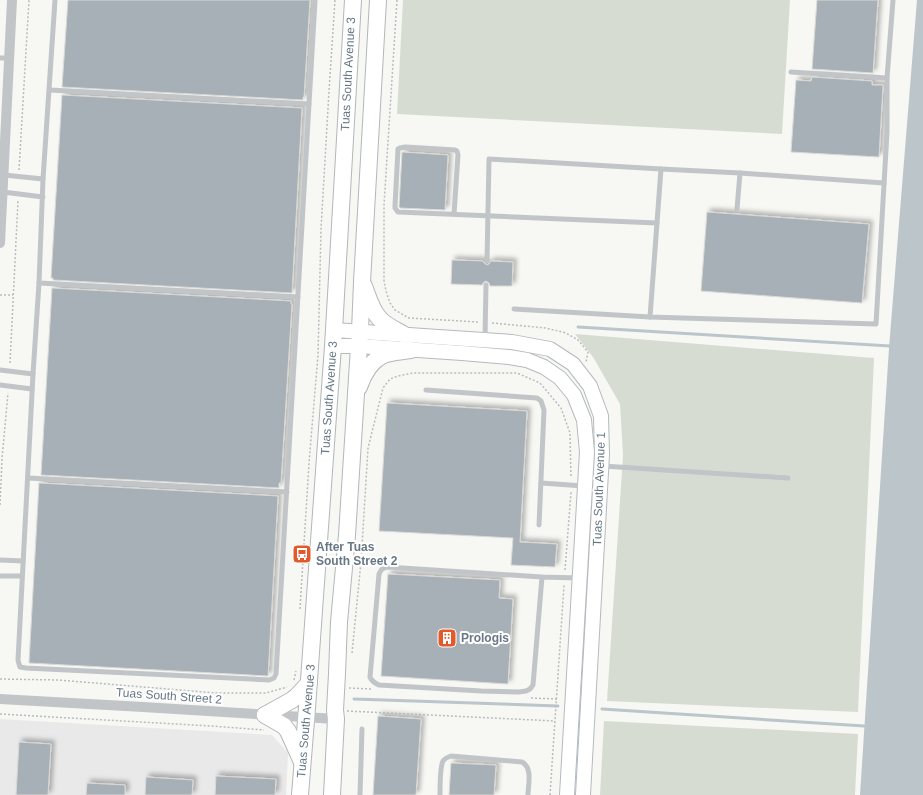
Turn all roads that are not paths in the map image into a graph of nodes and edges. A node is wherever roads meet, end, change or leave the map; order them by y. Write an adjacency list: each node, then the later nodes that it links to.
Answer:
1 (12, 0): 7 (street)
2 (54, 0): 10 (lane)
3 (315, 0): 11 (lane)
4 (353, 0): 33 (main road, Tuas South Avenue 3)
5 (378, 0): 26 (main road, Tuas South Avenue 3)
6 (893, 0): 9 (lane)
7 (5, 58): 12 (street)
8 (791, 72): 9 (lane)
9 (887, 78): 17 (lane)
10 (50, 90): 11 (lane); 16 (lane)
11 (309, 104): 29 (lane)
12 (2, 142): 15 (street)
13 (661, 170): 14 (lane); 22 (lane); 23 (lane)
14 (740, 173): 17 (lane); 20 (lane)
15 (4, 175): 16 (lane); 18 (street)
16 (43, 179): 19 (lane)
17 (884, 183): 31 (lane)
18 (3, 192): 19 (lane); 24 (street)
19 (43, 197): 27 (lane)
20 (737, 209)
21 (454, 214): 21 (lane); 22 (lane)
22 (488, 215): 23 (lane); 25 (lane)
23 (657, 223): 31 (lane)
24 (0, 243)
25 (487, 261)
26 (362, 280): 32 (main road); 34 (main road, Tuas South Avenue 3)
27 (39, 283): 29 (lane); 38 (lane)
28 (486, 286): 35 (lane)
29 (298, 297): 48 (lane)
30 (514, 309): 31 (lane)
31 (650, 317)
32 (403, 334): 34 (main road, Tuas South Avenue 1); 35 (main road, Tuas South Avenue 1)
33 (333, 338): 34 (main road, Tuas South Avenue 1); 56 (main road, Tuas South Avenue 3)
34 (360, 339): 36 (main road, Tuas South Avenue 1); 42 (main road, Tuas South Avenue 3)
35 (485, 340): 43 (main road, Tuas South Avenue 1)
36 (412, 350): 42 (main road); 47 (main road, Tuas South Avenue 1)
37 (0, 370): 38 (lane)
38 (33, 374): 40 (lane)
39 (0, 385): 40 (lane)
40 (32, 389): 44 (lane)
41 (426, 390): 46 (lane)
42 (356, 398): 58 (main road, Tuas South Avenue 3)
43 (602, 466): 45 (lane); 69 (main road, Tuas South Avenue 1)
44 (28, 478): 48 (lane); 51 (lane)
45 (788, 478)
46 (541, 483): 47 (lane); 49 (lane)
47 (585, 486): 55 (main road, Tuas South Avenue 1)
48 (287, 492): 53 (lane)
49 (540, 525)
50 (0, 560): 51 (lane)
51 (23, 561): 53 (lane)
52 (0, 576): 53 (lane)
53 (22, 576)
54 (542, 577): 54 (lane); 55 (lane)
55 (580, 578): 68 (main road, Tuas South Avenue 1)
56 (302, 682): 59 (main road, Tuas South Avenue 3); 60 (main road)
57 (0, 699): 60 (street, Tuas South Street 2)
58 (341, 715): 59 (street, Tuas South Street 2); 64 (main road, Tuas South Avenue 3)
59 (307, 717): 60 (street, Tuas South Street 2); 62 (main road, Tuas South Avenue 3)
60 (265, 722): 62 (main road)
61 (362, 729): 65 (lane)
62 (303, 763): 63 (main road, Tuas South Avenue 3)
63 (300, 795)
64 (332, 795)
65 (360, 795)
66 (440, 795): 67 (lane)
67 (528, 795)
68 (567, 795)
69 (583, 795)

